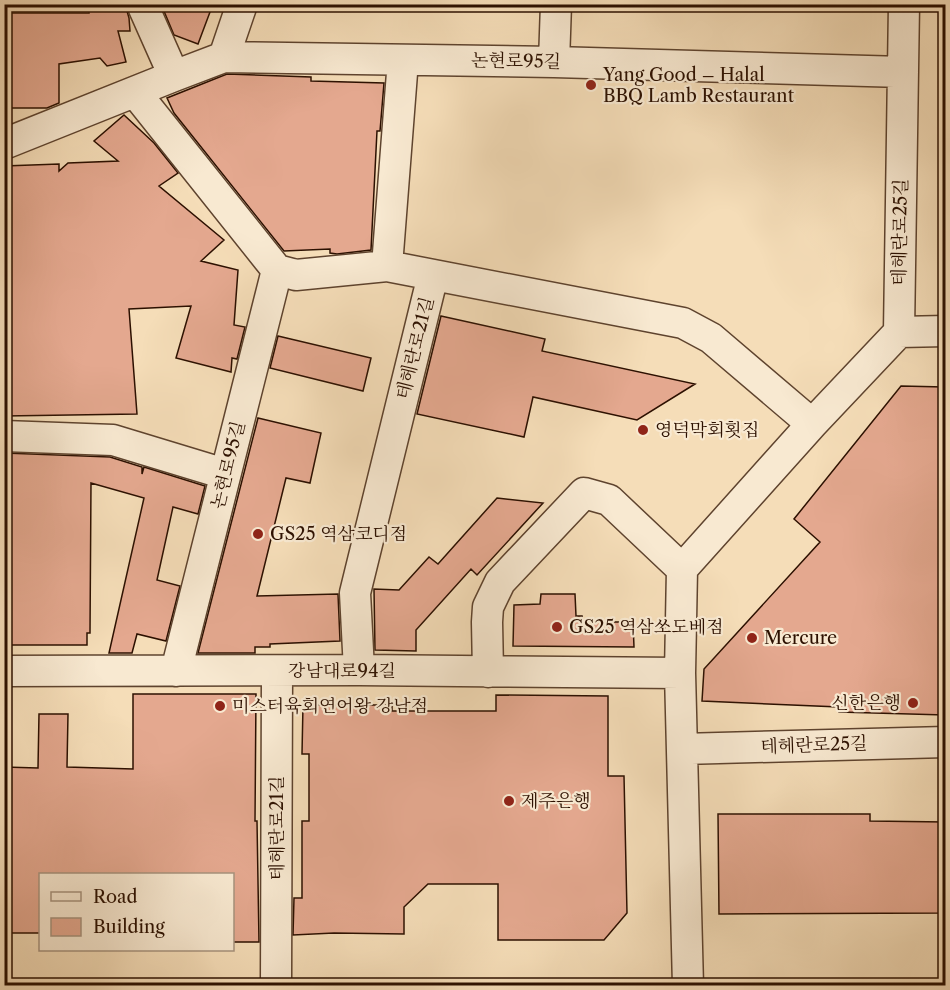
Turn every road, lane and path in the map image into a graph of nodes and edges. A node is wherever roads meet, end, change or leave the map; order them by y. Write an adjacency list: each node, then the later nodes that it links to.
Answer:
1 (142, 4): 9 (street)
2 (242, 4): 5 (street)
3 (556, 4): 7 (street)
4 (904, 4): 8 (street, 테헤란로25길)
5 (224, 57): 6 (street, 논현로95길); 9 (street, 논현로95길)
6 (403, 60): 7 (street, 논현로95길); 12 (street)
7 (554, 62): 8 (street, 논현로95길)
8 (903, 72): 16 (street, 테헤란로25길)
9 (174, 75): 10 (street, 논현로95길)
10 (135, 92): 11 (street, 논현로95길); 13 (street)
11 (4, 144)
12 (387, 266): 13 (street, 테헤란로21길); 14 (street, 테헤란로21길)
13 (277, 270): 19 (street, 논현로95길)
14 (433, 275): 17 (street); 21 (street, 테헤란로21길)
15 (945, 331): 16 (street)
16 (899, 332): 17 (street)
17 (812, 424): 20 (street)
18 (4, 436): 19 (street)
19 (225, 474): 23 (street, 논현로95길)
20 (682, 569): 25 (street); 26 (street)
21 (359, 670): 24 (street, 강남대로94길); 25 (street, 강남대로94길)
22 (4, 671): 23 (street, 강남대로94길)
23 (176, 671): 24 (street, 강남대로94길)
24 (277, 671): 29 (street, 테헤란로21길)
25 (488, 672): 26 (street, 강남대로94길)
26 (680, 673): 28 (street)
27 (945, 742): 28 (street, 테헤란로25길)
28 (682, 749): 30 (street)
29 (276, 986)
30 (688, 986)

